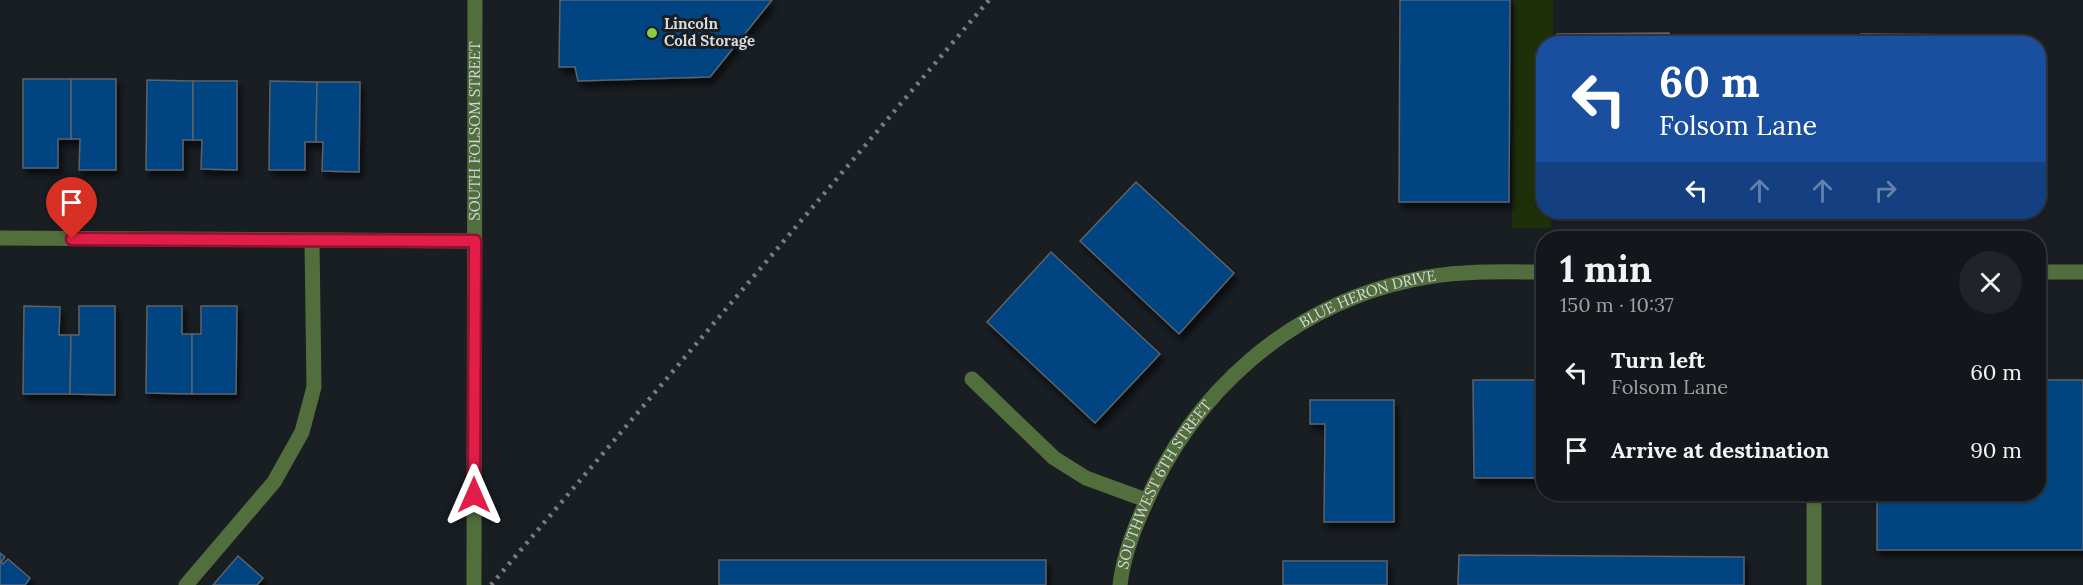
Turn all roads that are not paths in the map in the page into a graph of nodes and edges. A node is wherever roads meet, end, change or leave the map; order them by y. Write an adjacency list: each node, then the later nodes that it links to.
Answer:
1 (475, 0): 4 (street, SOUTH FOLSOM STREET)
2 (0, 238): 3 (street)
3 (312, 241): 4 (street); 12 (street)
4 (475, 241): 13 (street, SOUTH FOLSOM STREET)
5 (1536, 272): 9 (street, BLUE HERON DRIVE)
6 (2046, 272): 7 (street)
7 (2083, 272)
8 (972, 379): 10 (street)
9 (1217, 390): 10 (street, SOUTHWEST 6TH STREET)
10 (1146, 500): 14 (street, SOUTHWEST 6TH STREET)
11 (1814, 501): 15 (street)
12 (186, 585)
13 (474, 585)
14 (1120, 585)
15 (1814, 585)

